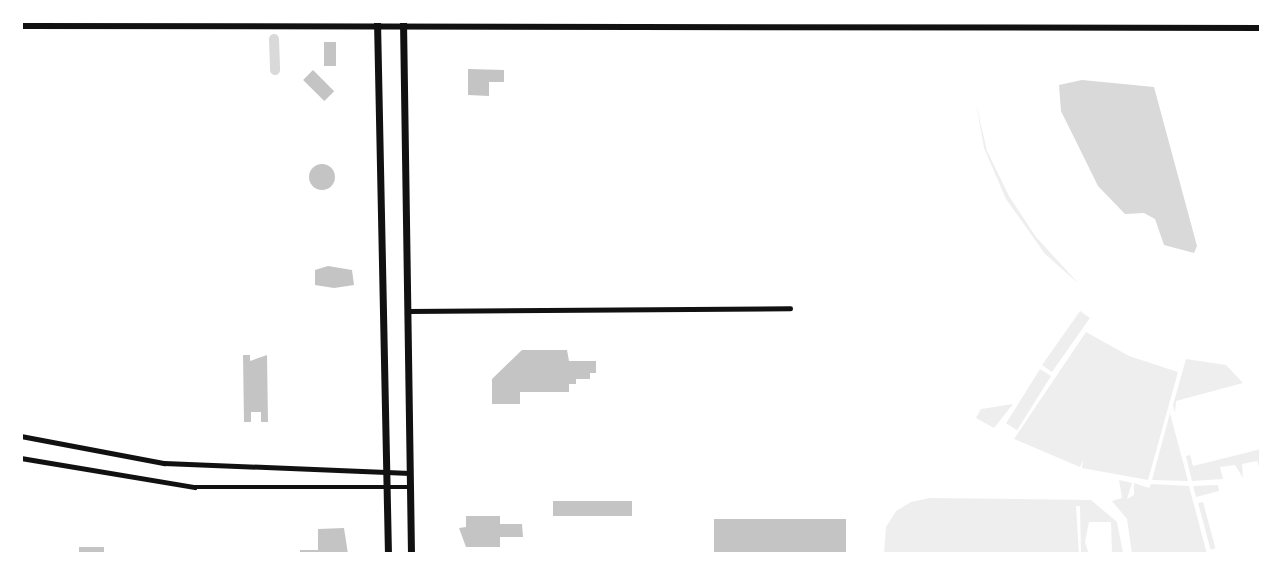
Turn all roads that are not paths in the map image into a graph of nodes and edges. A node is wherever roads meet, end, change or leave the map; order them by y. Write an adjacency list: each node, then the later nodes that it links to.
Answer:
1 (696, 21): 7 (main road)
2 (377, 23): 3 (main road); 6 (main road); 13 (main road)
3 (403, 23): 4 (main road); 10 (main road)
4 (653, 24): 7 (main road)
5 (970, 24): 7 (main road); 8 (main road)
6 (21, 26)
7 (686, 28)
8 (1261, 28)
9 (790, 308): 10 (street)
10 (408, 311): 14 (main road)
11 (21, 436): 13 (street)
12 (21, 458): 16 (street)
13 (386, 471): 14 (street); 16 (main road)
14 (410, 473): 15 (main road)
15 (411, 487): 16 (street); 18 (main road)
16 (386, 489): 17 (main road)
17 (388, 554)
18 (411, 554)

